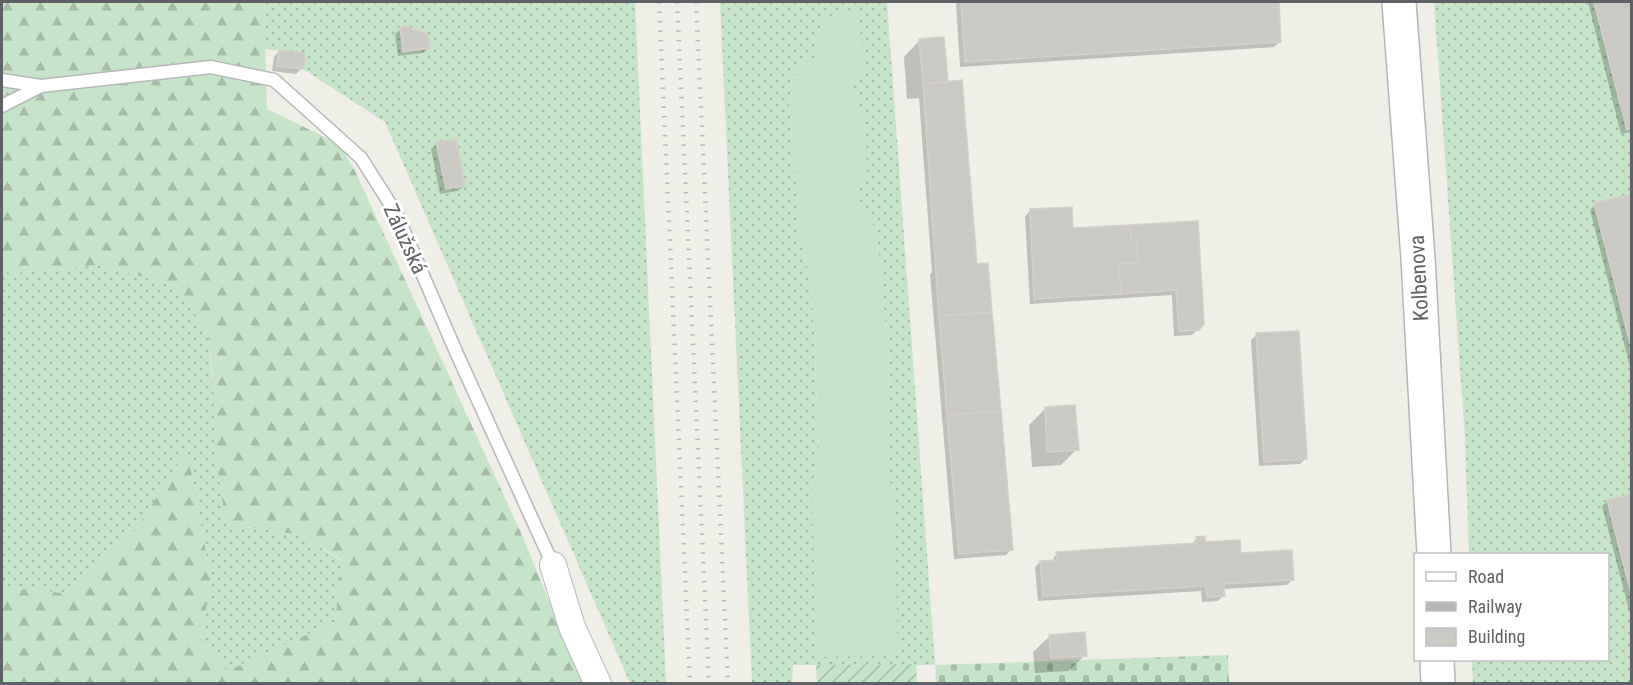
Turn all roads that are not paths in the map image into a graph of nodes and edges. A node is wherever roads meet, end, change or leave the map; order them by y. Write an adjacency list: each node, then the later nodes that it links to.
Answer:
1 (1399, 2): 5 (main road, Kolbenova)
2 (2, 80): 3 (lane, Zálužská)
3 (41, 86): 4 (lane); 6 (lane, Zálužská)
4 (2, 106)
5 (1434, 553)
6 (554, 565): 8 (street, Zálužská)
7 (1437, 661): 9 (main road)
8 (598, 684)
9 (1438, 684)

